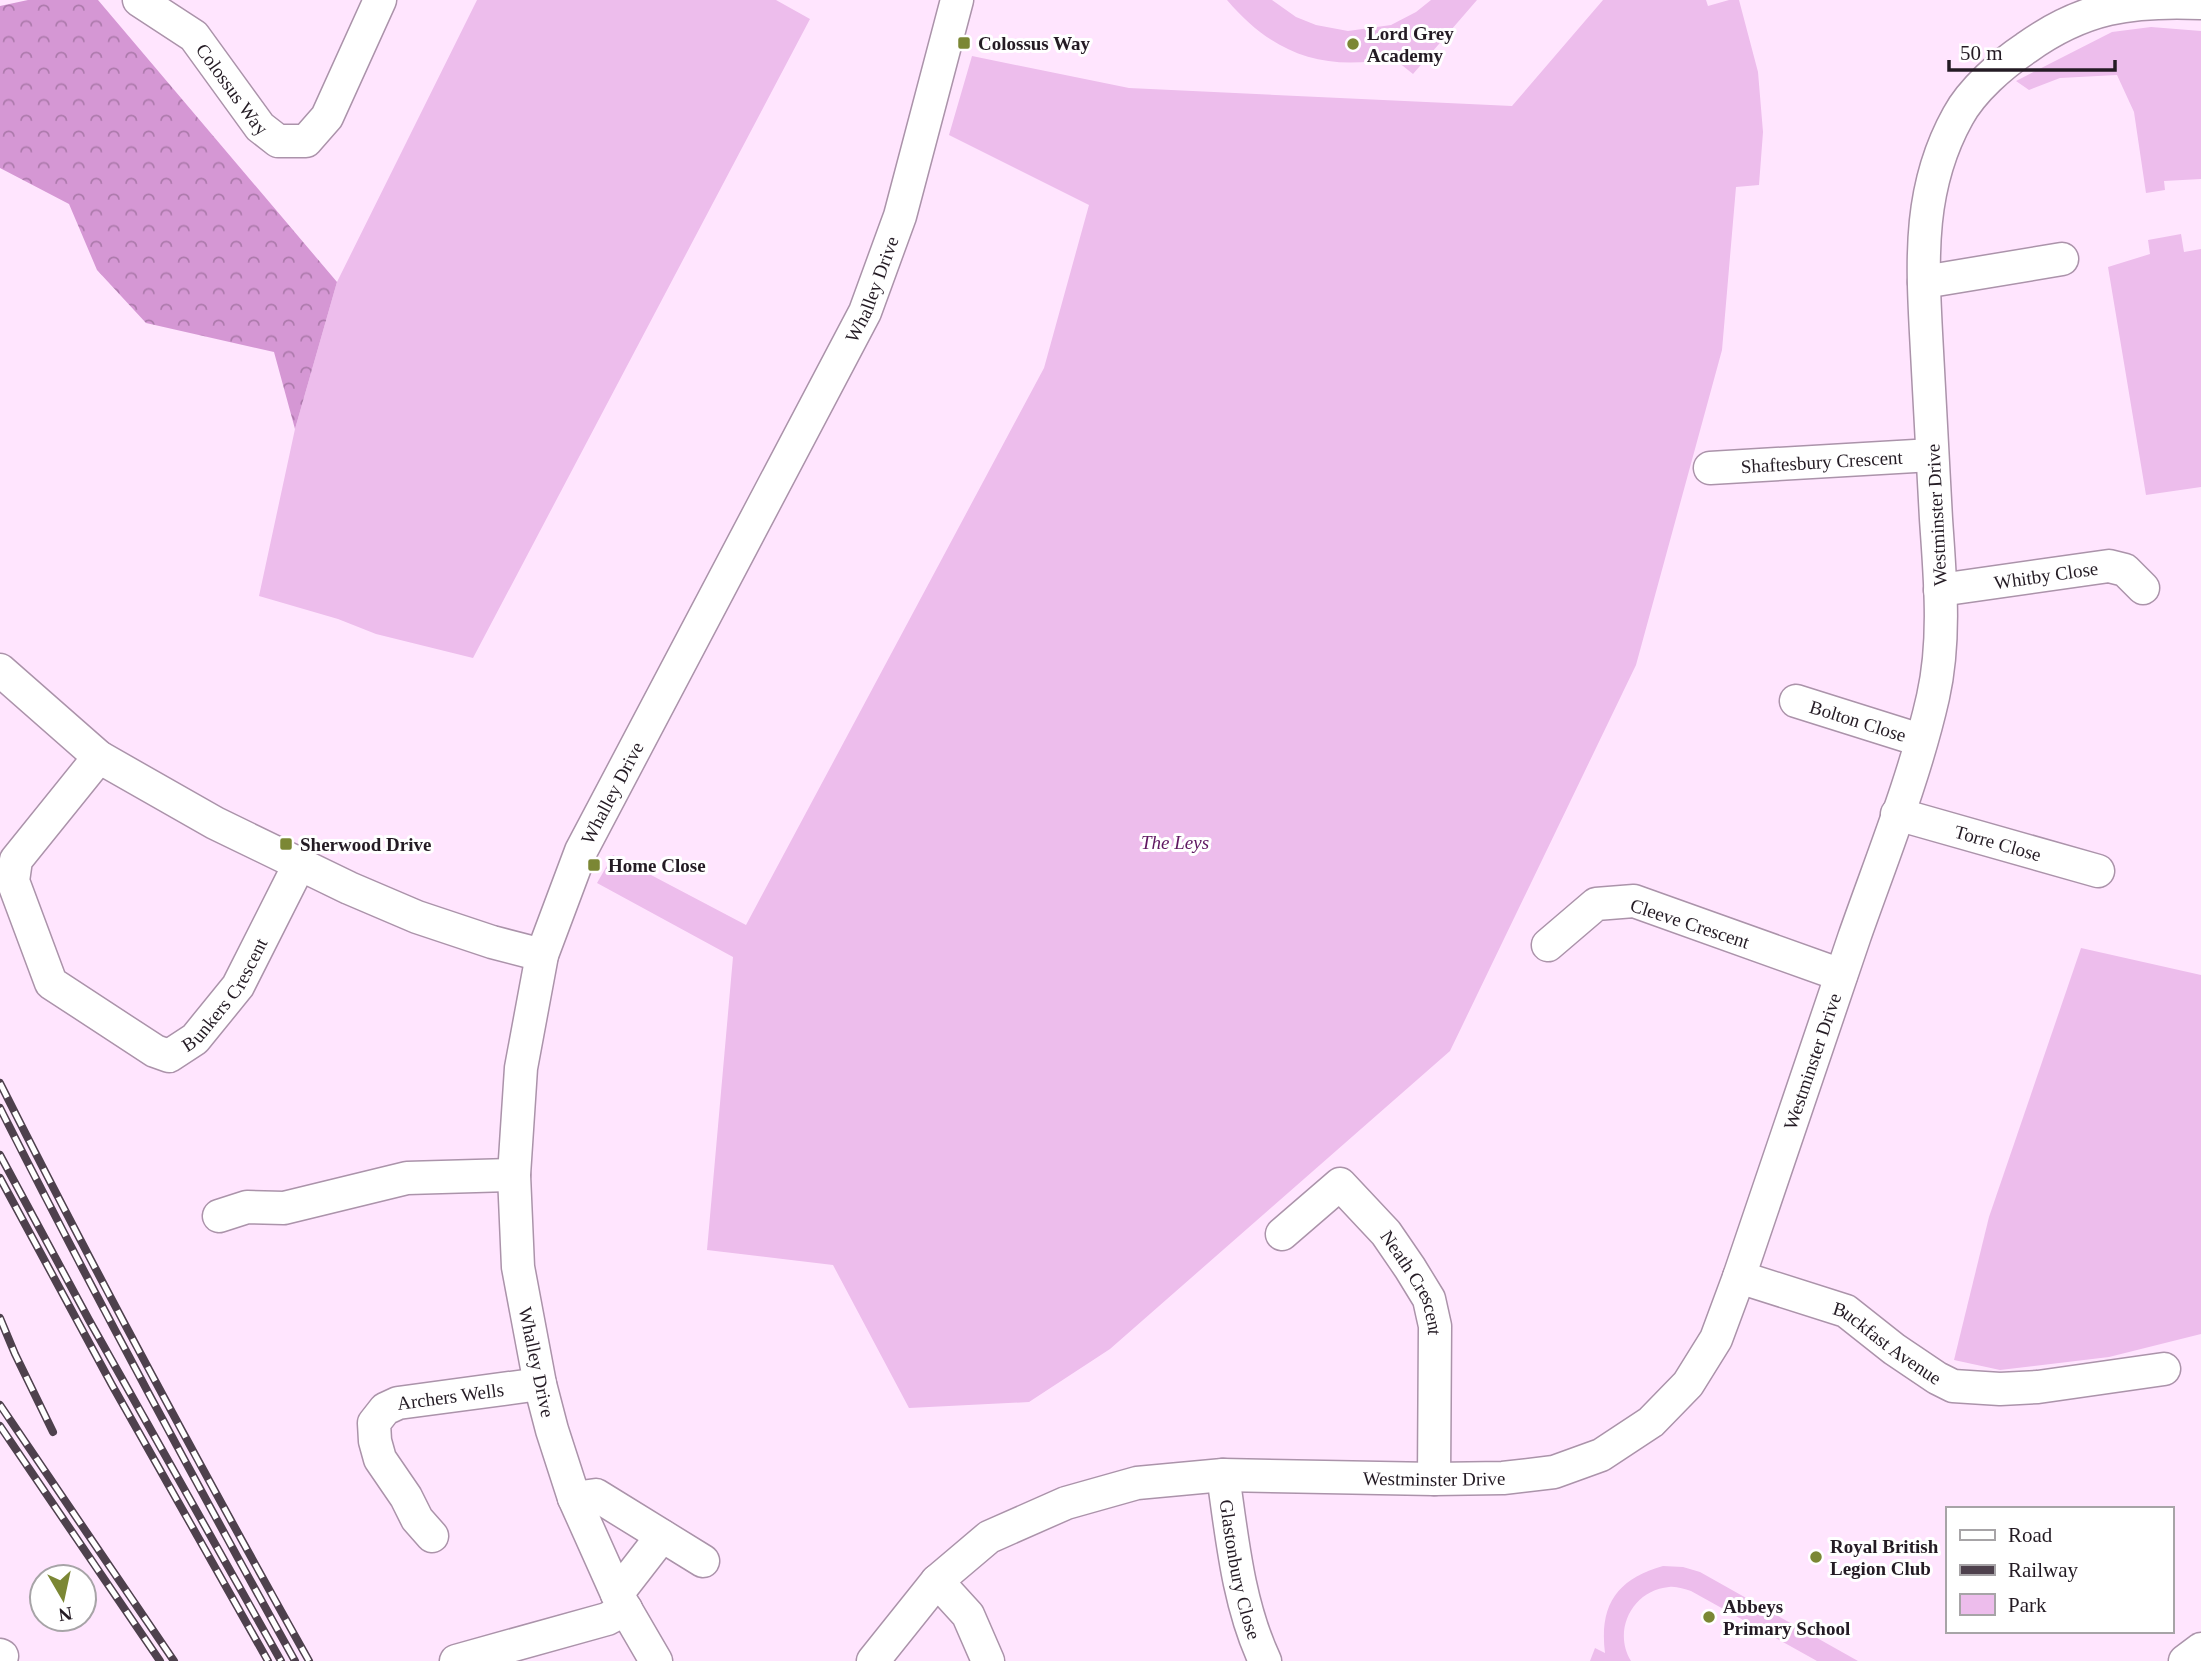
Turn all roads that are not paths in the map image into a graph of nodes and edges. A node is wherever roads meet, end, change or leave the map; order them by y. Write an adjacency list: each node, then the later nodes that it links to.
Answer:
1 (139, 0): 2 (street, Colossus Way)
2 (380, 0)
3 (957, 0): 19 (street, Whalley Drive)
4 (2201, 3): 6 (street, Westminster Drive)
5 (2062, 259): 6 (street)
6 (1924, 282): 7 (street, Westminster Drive)
7 (1932, 454): 8 (street, Shaftesbury Crescent); 10 (street, Westminster Drive)
8 (1710, 468)
9 (2143, 588): 10 (street, Whitby Close)
10 (1940, 590): 13 (street, Westminster Drive)
11 (0, 670): 14 (street)
12 (1796, 701): 13 (street, Bolton Close)
13 (1920, 740): 15 (street, Westminster Drive)
14 (99, 757): 16 (street); 16 (street, Bunkers Crescent)
15 (1897, 814): 17 (street, Torre Close); 20 (street, Westminster Drive)
16 (299, 864): 19 (street)
17 (2098, 871)
18 (1548, 945): 20 (street, Cleeve Crescent)
19 (542, 955): 21 (street, Whalley Drive)
20 (1841, 975): 24 (street, Westminster Drive)
21 (514, 1175): 22 (street); 26 (street, Whalley Drive)
22 (219, 1216)
23 (1282, 1234): 28 (street, Neath Crescent)
24 (1740, 1277): 25 (street, Buckfast Avenue); 28 (street, Westminster Drive)
25 (2164, 1368)
26 (540, 1384): 29 (street, Whalley Drive); 30 (street, Archers Wells)
27 (1223, 1475): 28 (street, Westminster Drive); 33 (street, Westminster Drive); 40 (street, Glastonbury Close)
28 (1434, 1479)
29 (574, 1498): 31 (street); 34 (street, Whalley Drive)
30 (432, 1536)
31 (662, 1536): 32 (street); 34 (street)
32 (703, 1561)
33 (937, 1581): 38 (street, Westminster Drive); 39 (street)
34 (622, 1602): 36 (street); 37 (street, Whalley Drive)
35 (2201, 1649): 41 (street)
36 (456, 1661)
37 (656, 1661)
38 (873, 1661)
39 (988, 1661)
40 (1265, 1661)
41 (2185, 1661)

